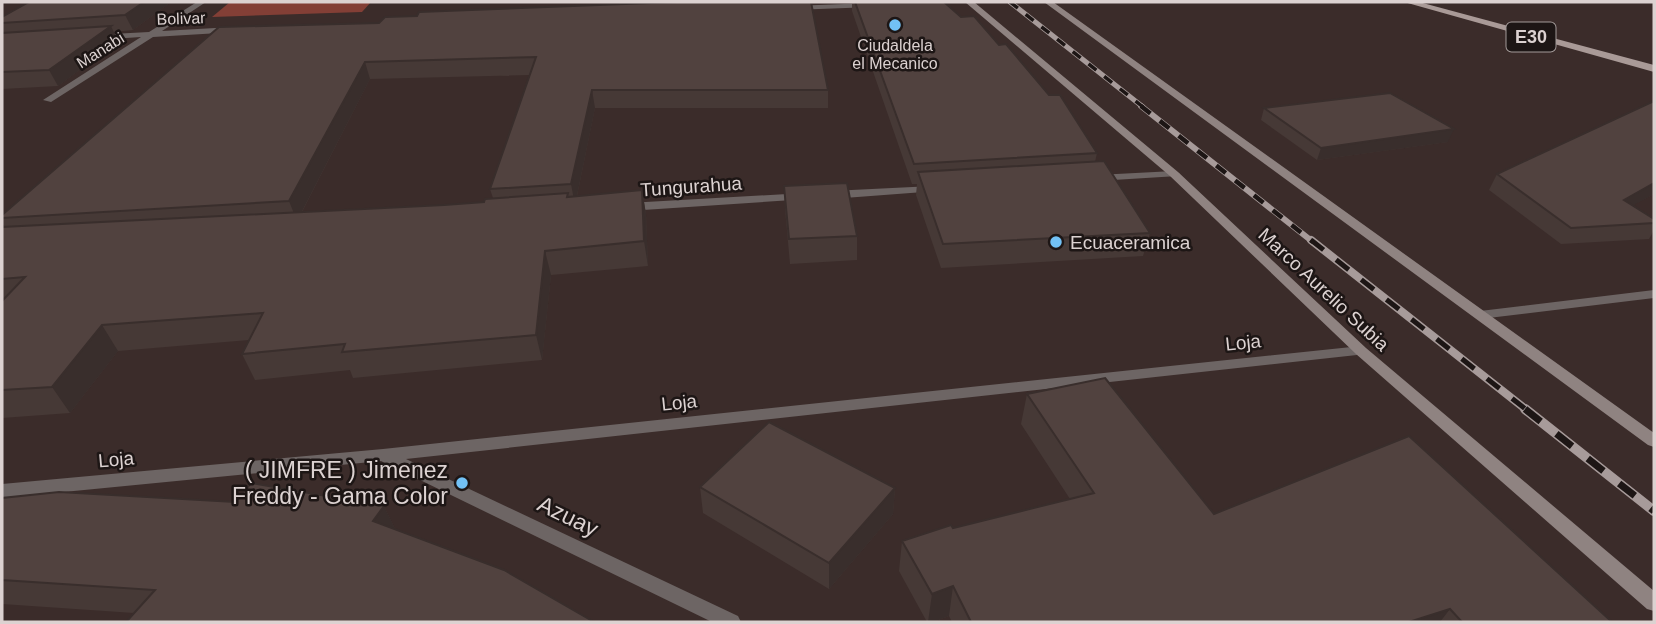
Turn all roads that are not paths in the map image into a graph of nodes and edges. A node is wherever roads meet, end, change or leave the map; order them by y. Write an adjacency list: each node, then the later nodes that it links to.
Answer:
1 (202, 2): 8 (street, Manabi)
2 (969, 2): 12 (main road, Marco Aurelio Subia)
3 (1048, 2): 17 (main road)
4 (1409, 2): 10 (main road, E30)
5 (885, 4): 6 (street)
6 (774, 9)
7 (248, 30): 8 (street, Bolivar)
8 (152, 33): 9 (street, Bolivar); 11 (street, Manabi)
9 (85, 38)
10 (1654, 69)
11 (48, 100)
12 (1174, 174): 13 (street); 18 (main road, Marco Aurelio Subia)
13 (1090, 179)
14 (950, 187): 15 (street, Tungurahua)
15 (616, 208)
16 (1654, 294): 17 (street)
17 (1480, 315): 19 (main road)
18 (1361, 351): 20 (street, Loja); 22 (main road, Marco Aurelio Subia)
19 (1654, 442)
20 (383, 455): 21 (street, Loja); 23 (street, Azuay)
21 (2, 491)
22 (1654, 603)
23 (731, 622)

